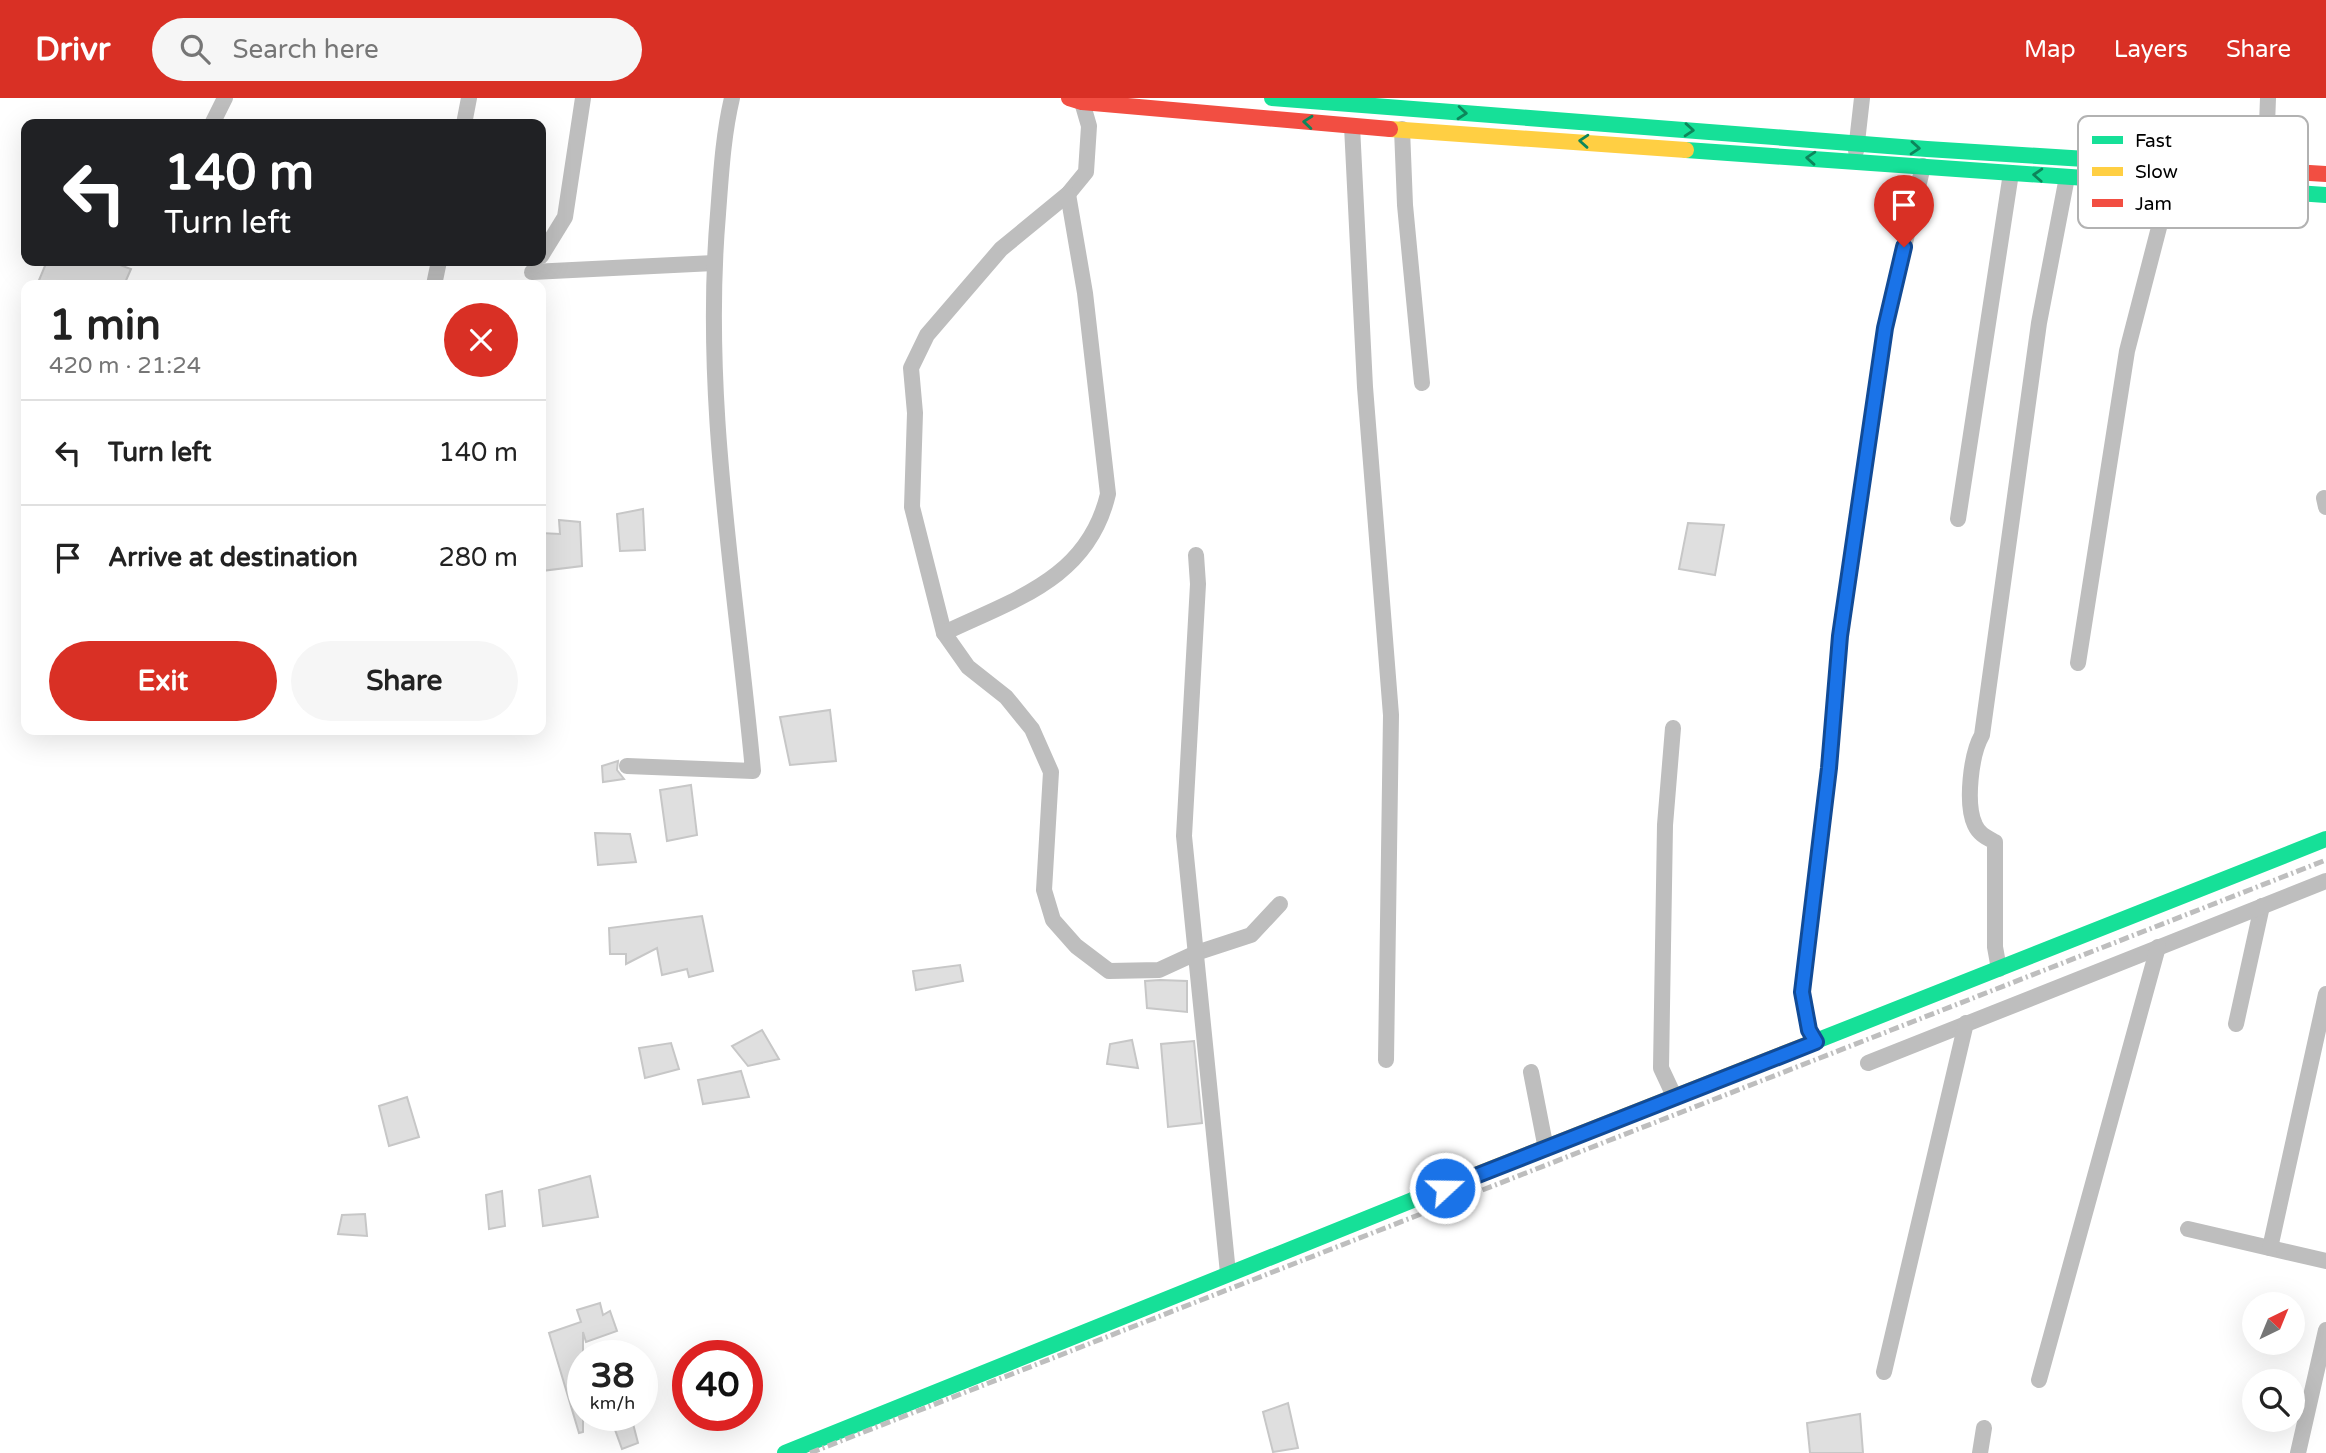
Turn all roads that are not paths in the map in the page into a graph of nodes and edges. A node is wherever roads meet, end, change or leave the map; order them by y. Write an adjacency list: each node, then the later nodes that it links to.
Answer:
1 (225, 98): 12 (street)
2 (469, 98): 13 (street)
3 (583, 98): 29 (street)
4 (732, 98): 30 (street)
5 (1272, 98): 9 (main road)
6 (1861, 98): 16 (street)
7 (2268, 98): 11 (street)
8 (1075, 100): 14 (main road, one-way to 8); 25 (street)
9 (1353, 102): 10 (main road)
10 (1432, 104): 16 (main road, one-way to 16)
11 (2267, 116)
12 (214, 119)
13 (465, 119)
14 (1352, 126): 15 (main road); 50 (street)
15 (1402, 129): 18 (main road, one-way to 15); 32 (street)
16 (1856, 143): 17 (main road, one-way to 17); 18 (street)
17 (2078, 158)
18 (1857, 162): 19 (main road)
19 (1923, 166): 20 (main road); 49 (street)
20 (2011, 173): 23 (main road, one-way to 20); 33 (street)
21 (2308, 173): 22 (main road)
22 (2326, 174)
23 (2067, 177): 24 (main road); 45 (street)
24 (2078, 178)
25 (1068, 194): 35 (street); 35 (street)
26 (2308, 194): 27 (main road)
27 (2326, 195)
28 (2159, 228): 36 (street)
29 (546, 248)
30 (714, 263): 31 (street); 38 (street)
31 (534, 269)
32 (1422, 383)
33 (1958, 519)
34 (1196, 555): 44 (street)
35 (944, 633): 44 (street)
36 (2078, 663)
37 (1673, 728): 53 (street)
38 (627, 766)
39 (2326, 839): 45 (main road)
40 (2326, 881): 42 (street)
41 (1280, 904): 44 (street)
42 (2262, 906): 43 (street); 48 (street)
43 (2158, 947): 47 (street); 61 (street)
44 (1196, 953): 58 (street)
45 (1999, 969): 49 (main road)
46 (2326, 993): 56 (street)
47 (1966, 1023): 51 (street); 60 (street)
48 (2236, 1024)
49 (1816, 1042): 53 (main road)
50 (1386, 1060)
51 (1868, 1063)
52 (1531, 1072): 54 (street)
53 (1675, 1098): 54 (main road)
54 (1546, 1149): 58 (main road)
55 (2188, 1228): 56 (street)
56 (2270, 1248): 57 (street)
57 (2326, 1261)
58 (1228, 1272): 63 (main road)
59 (2326, 1330): 65 (street)
60 (1884, 1372)
61 (2039, 1380)
62 (1984, 1428): 64 (street)
63 (785, 1453)
64 (1980, 1453)
65 (2298, 1453)

